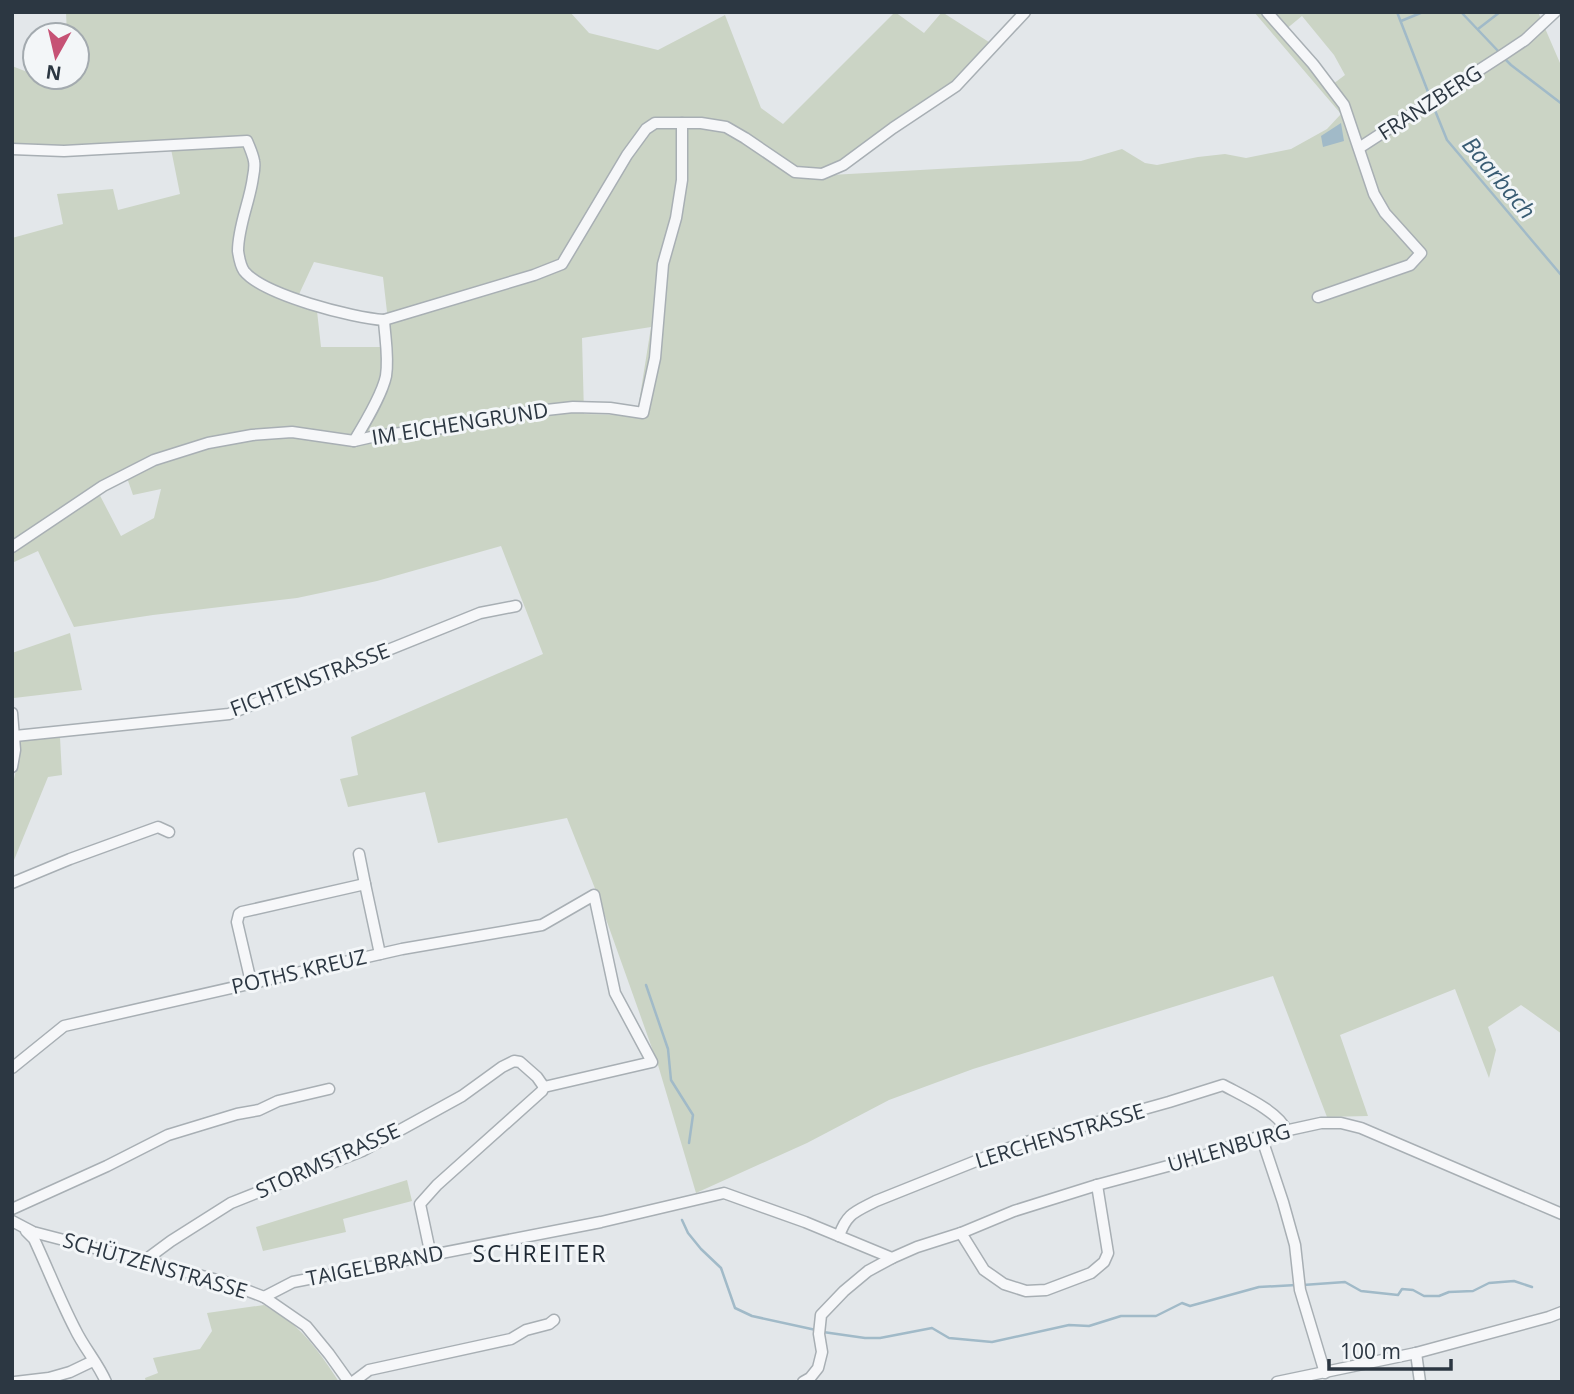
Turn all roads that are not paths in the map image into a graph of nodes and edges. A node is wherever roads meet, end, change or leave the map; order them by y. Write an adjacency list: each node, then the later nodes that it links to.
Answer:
1 (1026, 12): 4 (street)
2 (1267, 12): 5 (street)
3 (1555, 12): 5 (street, FRANZBERG)
4 (681, 123): 8 (street); 9 (street, IM EICHENGRUND)
5 (1359, 148): 7 (street, FRANZBERG)
6 (12, 149): 8 (street)
7 (1318, 297)
8 (384, 320): 9 (street)
9 (354, 441): 10 (street, IM EICHENGRUND)
10 (12, 547)
11 (516, 606): 13 (street, FICHTENSTRASSE)
12 (12, 713): 13 (street)
13 (15, 736): 14 (street)
14 (12, 767)
15 (169, 832): 17 (street)
16 (359, 854): 18 (street)
17 (12, 883)
18 (365, 884): 19 (street); 20 (street)
19 (380, 954): 20 (street, POTHS KREUZ); 22 (street, POTHS KREUZ)
20 (251, 982): 21 (street, POTHS KREUZ)
21 (12, 1068)
22 (544, 1087): 32 (street); 34 (street, STORMSTRASSE)
23 (329, 1089): 27 (street)
24 (1286, 1130): 25 (street, UHLENBURG); 28 (street, UHLENBURG); 31 (street, LERCHENSTRASSE)
25 (1261, 1136): 26 (street, UHLENBURG); 40 (street)
26 (1097, 1185): 30 (street, UHLENBURG); 30 (street)
27 (12, 1209)
28 (1562, 1214)
29 (15, 1225): 34 (street, SCHÜTZENSTRASSE); 39 (street)
30 (961, 1233): 33 (street, UHLENBURG)
31 (839, 1236): 32 (street, TAIGELBRAND); 33 (street, TAIGELBRAND)
32 (431, 1256): 35 (street, TAIGELBRAND)
33 (891, 1258): 44 (street, UHLENBURG)
34 (144, 1261): 35 (street, SCHÜTZENSTRASSE)
35 (264, 1297): 43 (street, SCHÜTZENSTRASSE)
36 (1562, 1312): 38 (street)
37 (554, 1320): 43 (street)
38 (1416, 1353): 40 (street); 46 (street)
39 (93, 1361): 41 (street); 42 (street)
40 (1325, 1373): 45 (street)
41 (15, 1382)
42 (106, 1382)
43 (351, 1382)
44 (803, 1382)
45 (1277, 1382)
46 (1420, 1382)

